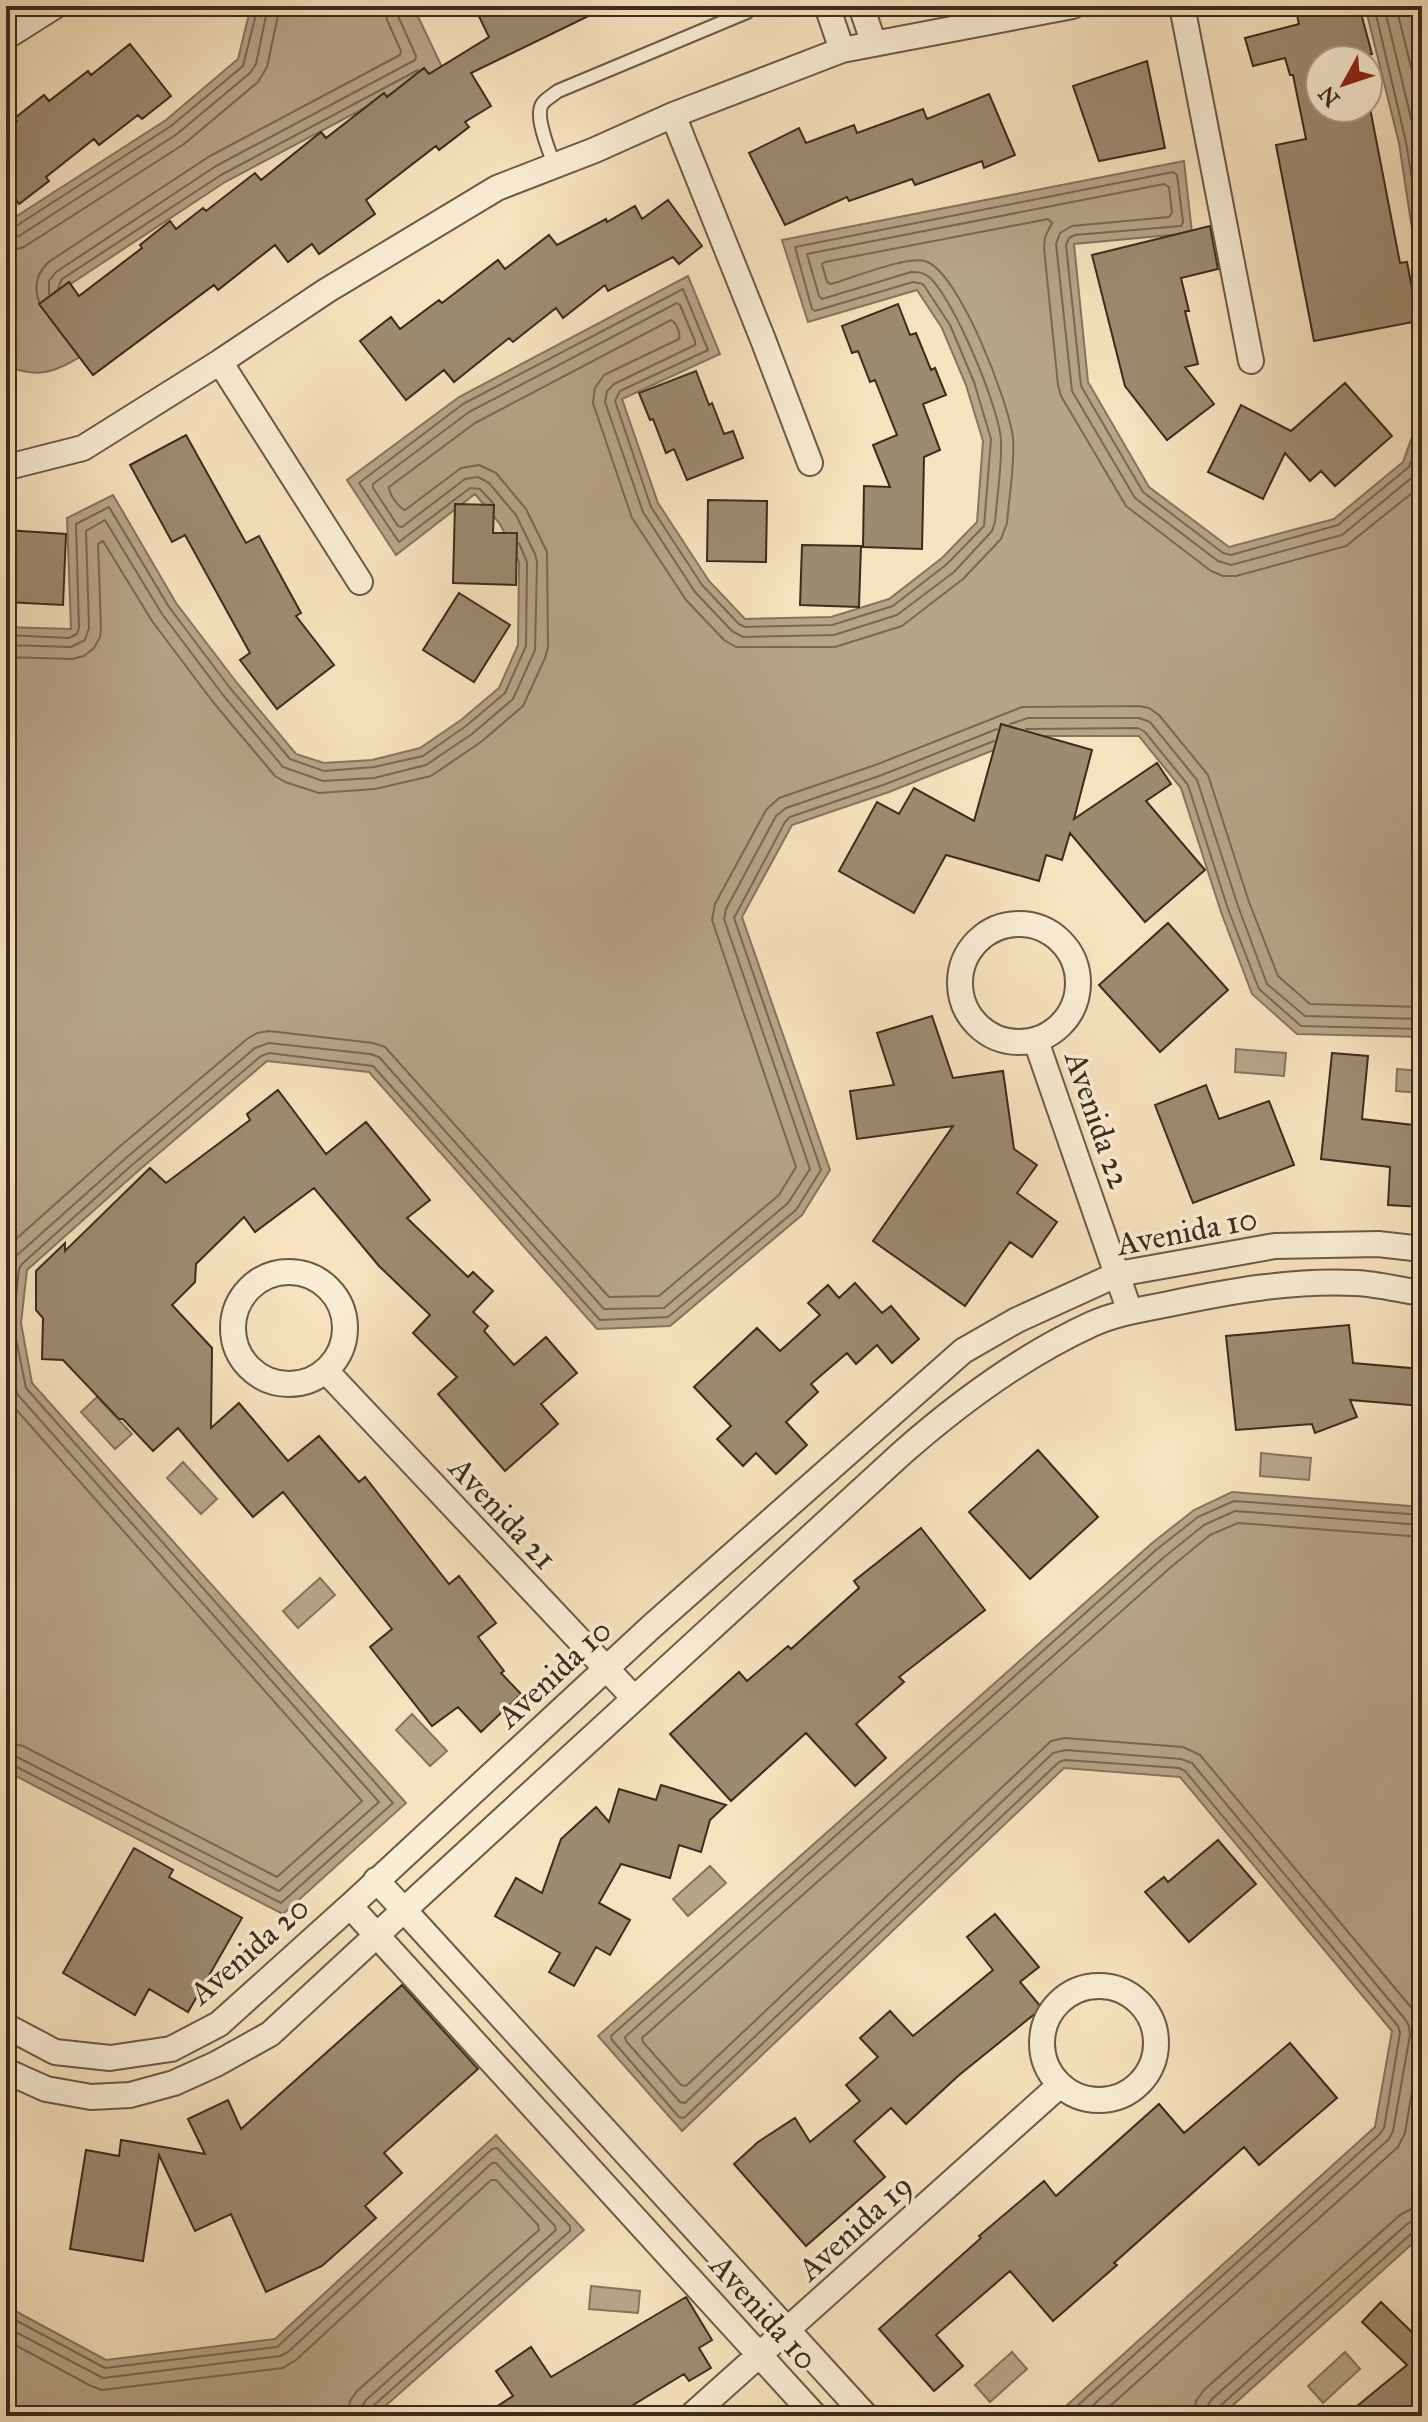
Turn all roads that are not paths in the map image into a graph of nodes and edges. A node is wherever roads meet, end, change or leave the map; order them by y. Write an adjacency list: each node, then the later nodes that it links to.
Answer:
1 (55, 6): 7 (street)
2 (827, 6): 9 (street)
3 (861, 6): 8 (street)
4 (1073, 6): 8 (street)
5 (1182, 6): 12 (street)
6 (747, 12): 11 (lane)
7 (6, 37)
8 (874, 44): 9 (street)
9 (842, 50): 10 (street)
10 (673, 115): 11 (street); 15 (street)
11 (554, 165): 13 (street)
12 (1251, 361)
13 (220, 362): 14 (street); 16 (street)
14 (6, 463)
15 (810, 463)
16 (360, 582)
17 (1036, 1041): 17 (street); 19 (street, Avenida 22)
18 (1422, 1249): 19 (street, Avenida 10)
19 (1118, 1274): 21 (street, Avenida 22); 23 (street, Avenida 10)
20 (1422, 1293): 21 (street)
21 (1130, 1312): 24 (street)
22 (326, 1371): 22 (street); 23 (street, Avenida 21)
23 (604, 1669): 24 (street, Avenida 21); 25 (street, Avenida 10)
24 (634, 1698): 27 (street)
25 (376, 1880): 26 (street, Avenida 10); 27 (street, Avenida 10)
26 (350, 1906): 28 (street, Avenida 10); 29 (street, Avenida 20)
27 (404, 1910): 28 (street); 32 (street, Avenida 10)
28 (376, 1935): 30 (street); 33 (street, Avenida 10)
29 (6, 2026)
30 (6, 2071)
31 (1060, 2085): 31 (street); 34 (street, Avenida 19)
32 (601, 2125): 33 (street); 34 (street, Avenida 10)
33 (573, 2150): 35 (street, Avenida 10)
34 (789, 2330): 35 (street, Avenida 19); 38 (street, Avenida 10)
35 (760, 2355): 36 (street, Avenida 19); 37 (street, Avenida 10)
36 (691, 2416)
37 (815, 2416)
38 (866, 2416)

